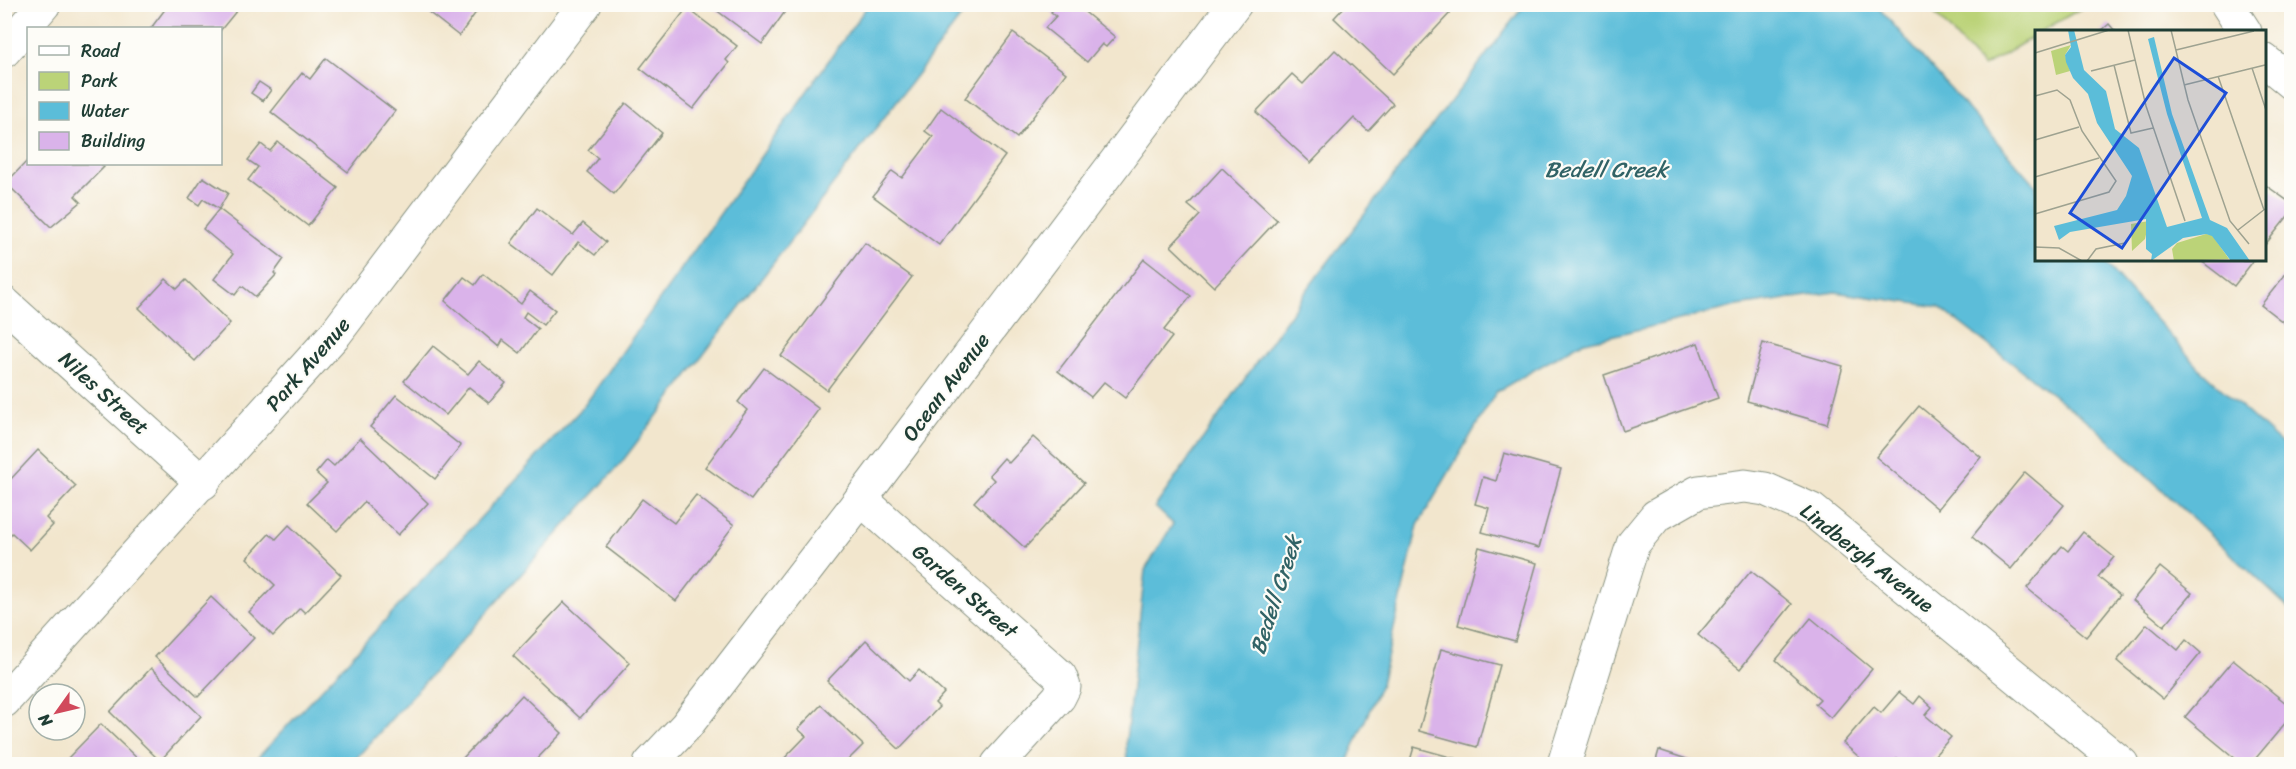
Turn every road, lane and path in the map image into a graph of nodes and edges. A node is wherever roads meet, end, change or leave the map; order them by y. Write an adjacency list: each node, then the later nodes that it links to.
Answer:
1 (44, 4): 6 (street)
2 (585, 4): 10 (street, Park Avenue)
3 (1235, 4): 11 (street, Ocean Avenue)
4 (2227, 4): 5 (street)
5 (2244, 30)
6 (4, 51)
7 (2266, 61): 8 (street)
8 (2292, 83)
9 (4, 303): 10 (street, Niles Street)
10 (203, 483): 12 (street, Park Avenue)
11 (861, 499): 13 (street, Ocean Avenue); 14 (street, Garden Street)
12 (4, 700)
13 (650, 765)
14 (998, 765)
15 (1564, 765): 16 (street, Lindbergh Avenue)
16 (2122, 765)

